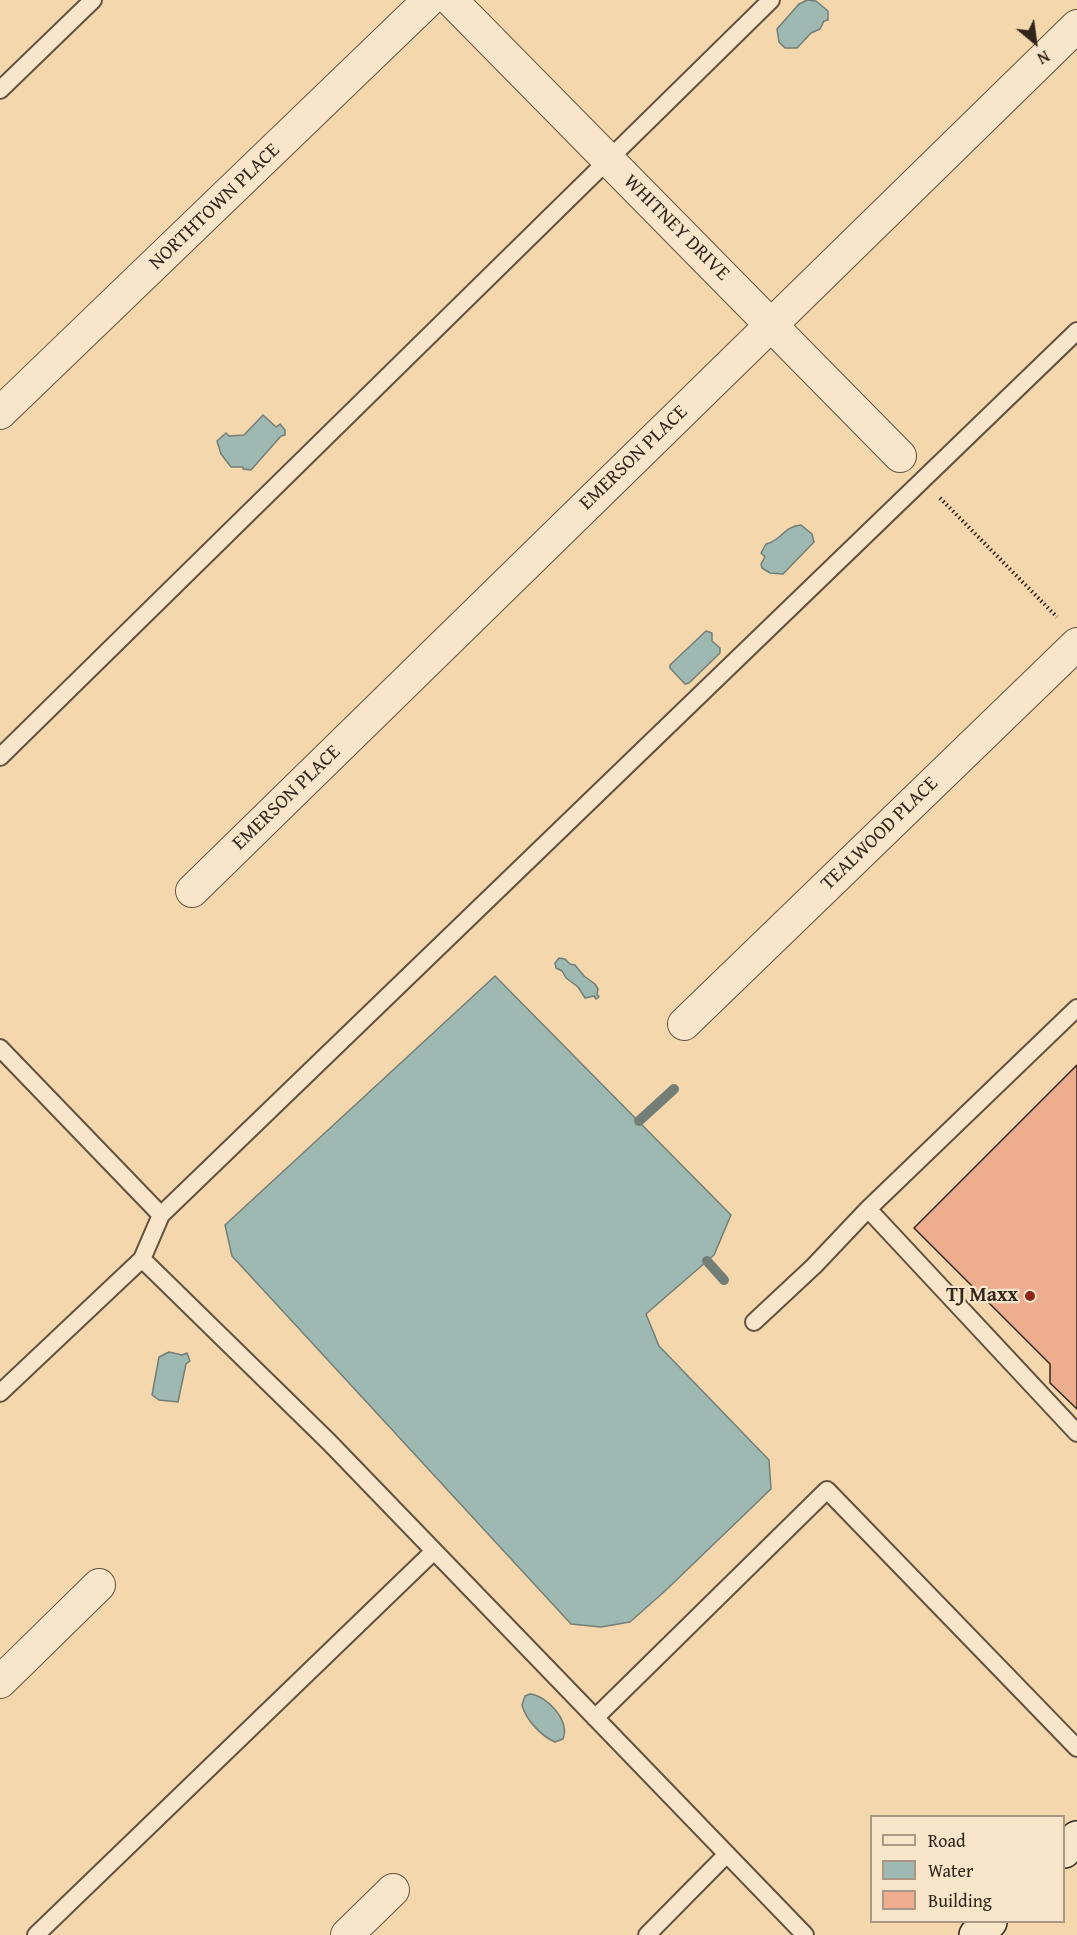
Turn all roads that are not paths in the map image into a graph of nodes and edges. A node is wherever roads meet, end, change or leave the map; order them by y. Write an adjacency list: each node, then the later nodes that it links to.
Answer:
1 (93, 0): 6 (lane)
2 (429, 0): 10 (street, NORTHTOWN PLACE)
3 (451, 0): 7 (street, WHITNEY DRIVE)
4 (771, 0): 7 (lane)
5 (1077, 26): 8 (street, EMERSON PLACE)
6 (0, 90)
7 (607, 159): 8 (street, WHITNEY DRIVE); 13 (lane)
8 (771, 325): 11 (street, WHITNEY DRIVE); 14 (street, EMERSON PLACE)
9 (1077, 331): 19 (lane)
10 (0, 413)
11 (900, 456)
12 (1069, 633): 16 (street, TEALWOOD PLACE)
13 (0, 757)
14 (192, 891)
15 (1077, 1008): 18 (lane)
16 (684, 1024)
17 (0, 1048): 19 (lane)
18 (868, 1209): 21 (lane); 23 (lane)
19 (161, 1215): 20 (lane)
20 (142, 1259): 22 (lane); 24 (lane)
21 (754, 1322)
22 (0, 1394)
23 (1077, 1433)
24 (434, 1551): 27 (lane); 34 (lane)
25 (99, 1585): 26 (street)
26 (0, 1682)
27 (595, 1718): 28 (lane); 31 (lane)
28 (1077, 1748)
29 (1077, 1838): 30 (street)
30 (1065, 1850)
31 (727, 1854): 36 (lane); 37 (lane)
32 (393, 1890): 35 (street)
33 (989, 1923): 38 (street)
34 (36, 1935)
35 (347, 1935)
36 (647, 1935)
37 (806, 1935)
38 (976, 1935)

